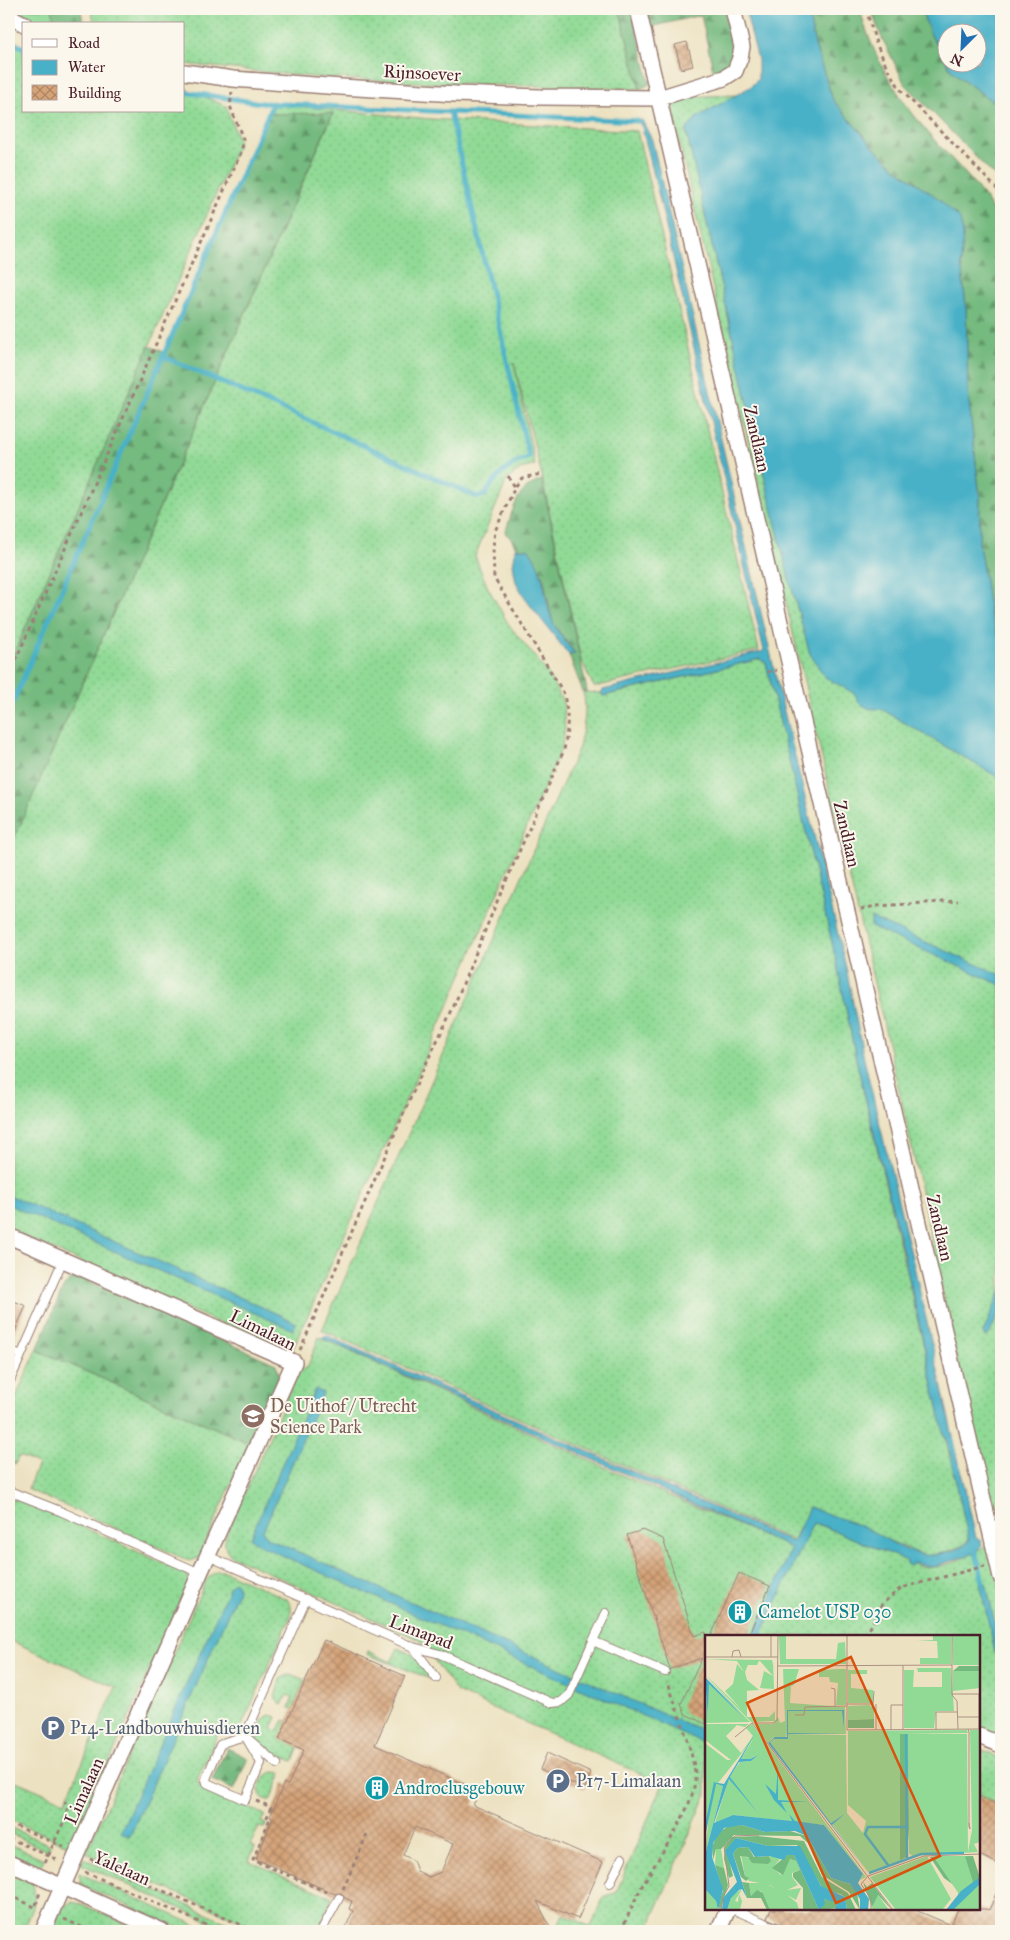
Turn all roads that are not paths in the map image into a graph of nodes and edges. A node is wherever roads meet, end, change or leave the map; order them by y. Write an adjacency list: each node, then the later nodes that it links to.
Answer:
1 (638, 9): 6 (street, Zandlaan)
2 (733, 9): 6 (street, Rijnsoever)
3 (9, 16): 4 (street)
4 (22, 23)
5 (185, 72): 6 (street, Rijnsoever)
6 (659, 98): 15 (street, Zandlaan)
7 (9, 1236): 8 (street, Limalaan)
8 (63, 1260): 10 (lane); 13 (street, Limalaan)
9 (9, 1350): 10 (lane)
10 (21, 1355): 11 (lane)
11 (9, 1384)
12 (9, 1491): 14 (lane)
13 (208, 1556): 14 (street, Limalaan); 16 (lane, Limapad)
14 (200, 1573): 29 (street, Limalaan)
15 (1001, 1577)
16 (306, 1599): 19 (lane, Limapad); 22 (lane)
17 (606, 1613): 18 (lane, Limapad)
18 (593, 1641): 19 (lane, Limapad); 20 (lane)
19 (413, 1647): 21 (lane)
20 (666, 1672)
21 (436, 1678)
22 (245, 1736): 22 (lane); 25 (lane)
23 (980, 1736): 24 (street)
24 (1001, 1745)
25 (276, 1764)
26 (622, 1858): 28 (lane)
27 (9, 1863): 29 (street)
28 (610, 1883)
29 (62, 1887): 33 (street, Limalaan); 34 (street)
30 (339, 1898): 35 (lane)
31 (728, 1910): 36 (street)
32 (734, 1910): 37 (lane)
33 (43, 1931)
34 (162, 1931)
35 (321, 1931)
36 (718, 1931)
37 (784, 1931)

